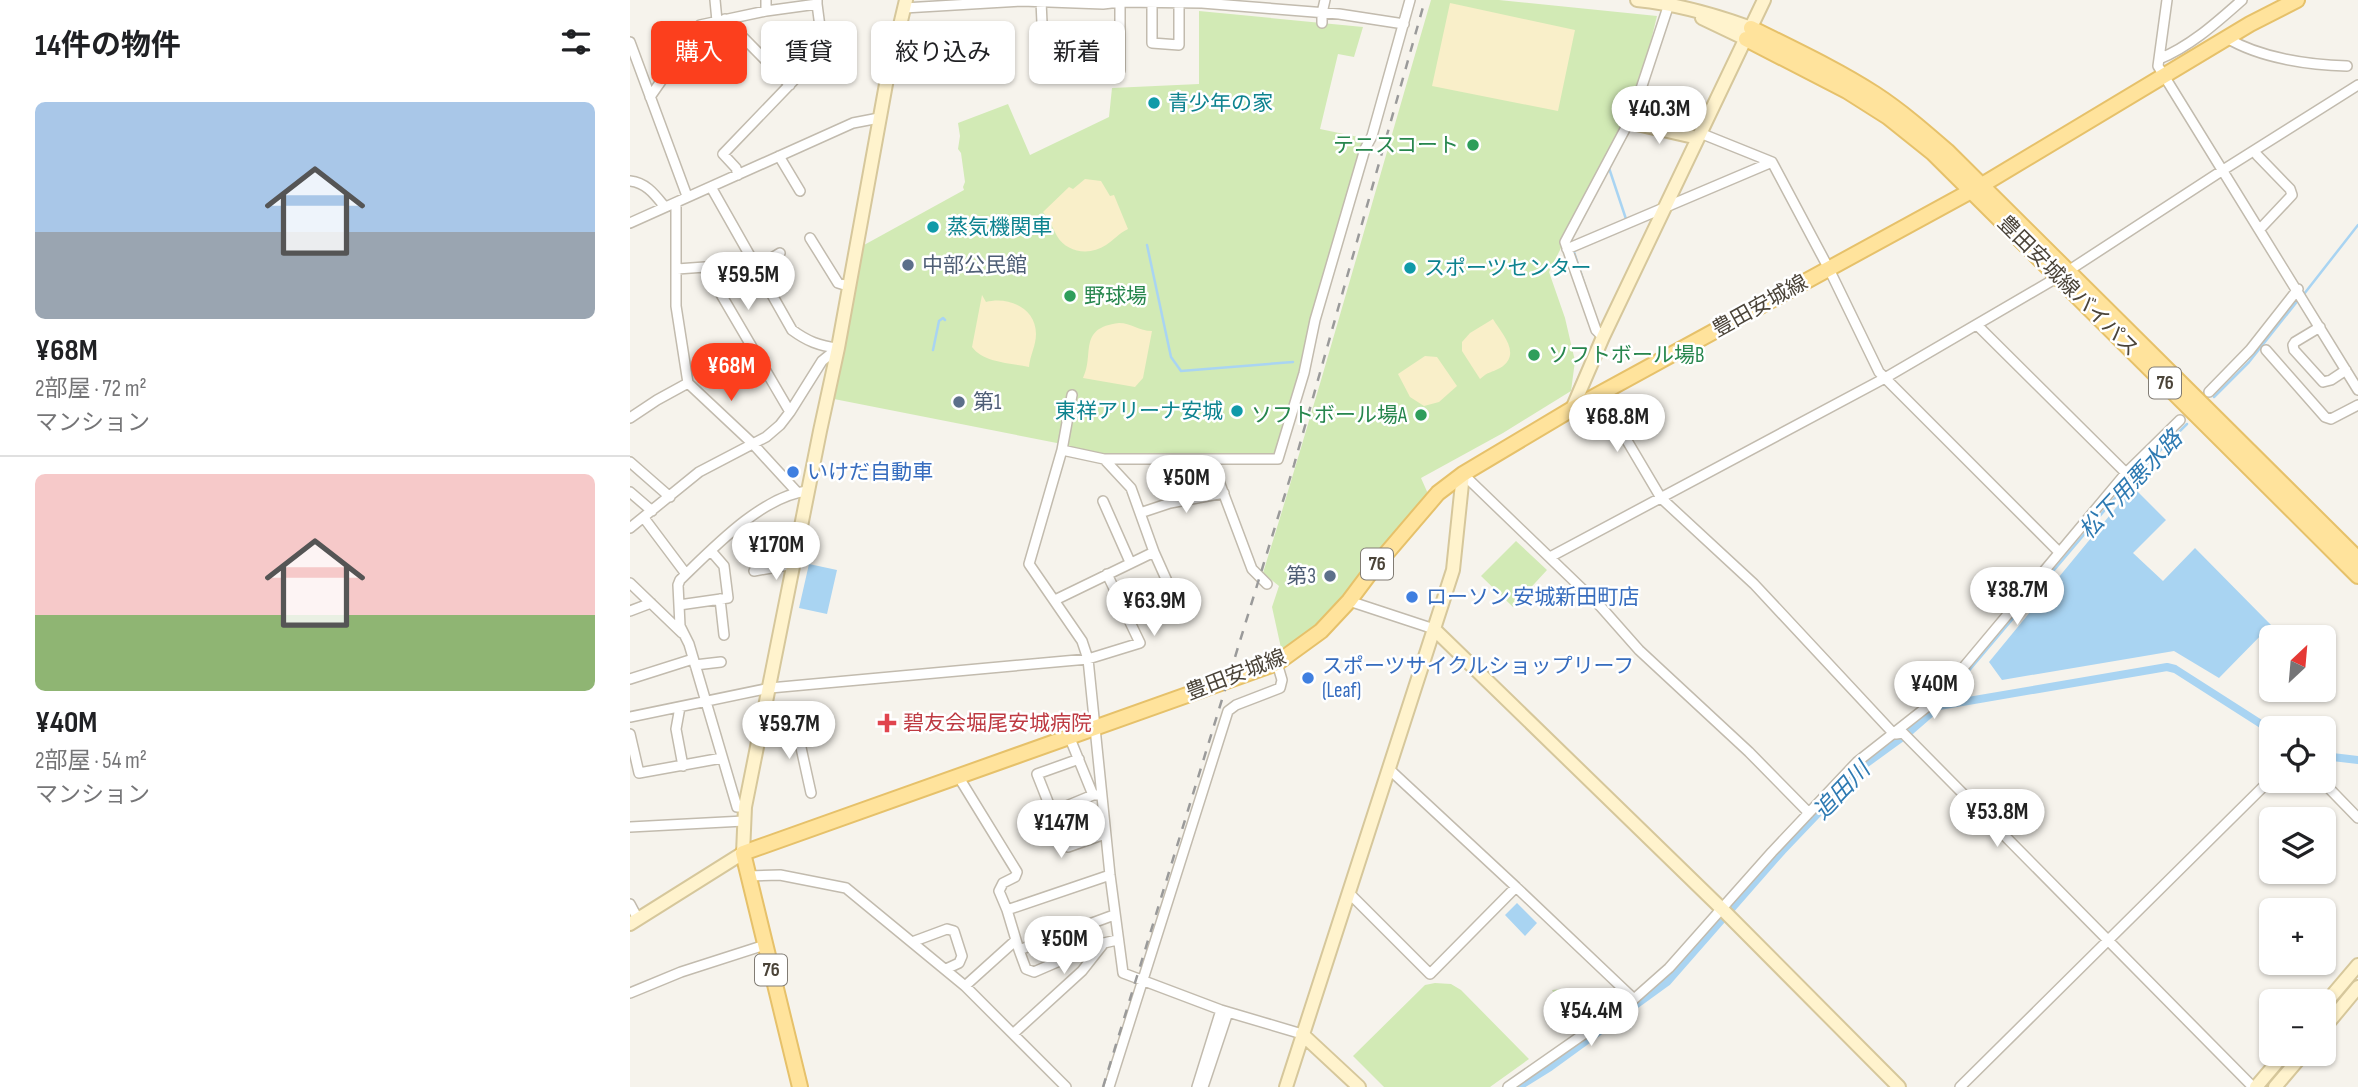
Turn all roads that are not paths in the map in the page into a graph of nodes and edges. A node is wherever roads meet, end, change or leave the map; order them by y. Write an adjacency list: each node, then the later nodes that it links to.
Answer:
1 (715, 0): 23 (street)
2 (766, 0): 21 (street)
3 (1325, 0): 22 (street)
4 (1410, 0): 24 (street)
5 (1764, 0): 25 (street)
6 (2167, 0): 28 (street)
7 (2242, 0): 28 (street)
8 (2297, 0): 26 (main road, 豊田安城線 / 76)
9 (1016, 1): 10 (street); 14 (street)
10 (1041, 1): 11 (street); 16 (street)
11 (1058, 1): 15 (street)
12 (1643, 1): 19 (street)
13 (817, 2): 21 (street); 31 (street)
14 (976, 2): 20 (street)
15 (1103, 2): 16 (street)
16 (1120, 2): 17 (street)
17 (1152, 2): 18 (street); 18 (street)
18 (1179, 3): 22 (street)
19 (1669, 3): 25 (street); 35 (street)
20 (905, 4): 34 (street)
21 (766, 11): 23 (street)
22 (1322, 18): 24 (street)
23 (721, 20): 31 (street); 33 (street)
24 (1404, 24): 81 (street)
25 (1748, 34): 36 (street); 44 (main road, 豊田安城線バイパス / 76)
26 (2227, 38): 29 (street); 30 (main road, 豊田安城線 / 76)
27 (630, 42): 33 (street)
28 (2160, 59): 30 (street)
29 (2347, 66)
30 (2163, 75): 40 (street); 44 (main road, 豊田安城線 / 76)
31 (790, 85): 41 (street)
32 (2358, 85): 40 (street)
33 (650, 97): 46 (street)
34 (879, 118): 38 (street); 59 (street)
35 (1628, 120): 36 (street); 53 (street)
36 (1699, 136): 39 (street); 49 (street)
37 (2257, 155): 51 (street)
38 (779, 156): 41 (street); 45 (street)
39 (1772, 162): 49 (street); 57 (street)
40 (2223, 170): 51 (street); 58 (street)
41 (738, 175): 43 (street)
42 (630, 181): 48 (street)
43 (711, 187): 46 (street); 55 (street)
44 (1977, 187): 57 (main road, 豊田安城線 / 76); 58 (main road, 豊田安城線バイパス / 76)
45 (800, 191)
46 (687, 197): 47 (street)
47 (676, 203): 48 (street); 56 (street)
48 (665, 207): 50 (street)
49 (1664, 209): 53 (street); 63 (street)
50 (630, 223)
51 (2260, 229): 60 (street)
52 (810, 239): 59 (street)
53 (1567, 250): 63 (street)
54 (780, 253): 55 (street)
55 (757, 267): 64 (street)
56 (677, 269): 68 (street); 75 (street)
57 (1829, 269): 67 (street); 72 (main road, 豊田安城線 / 76)
58 (2063, 274): 61 (street); 99 (main road, 豊田安城線バイパス / 76); 105 (main road, 豊田安城線バイパス / 76)
59 (848, 286): 64 (street)
60 (2300, 295): 62 (street); 70 (street)
61 (1977, 325): 67 (street); 83 (street)
62 (2320, 327): 66 (street); 66 (street)
63 (1603, 337): 74 (street)
64 (838, 348): 75 (street); 85 (street)
65 (2266, 350): 73 (street)
66 (2346, 370): 69 (street)
67 (1885, 379): 89 (street); 97 (street)
68 (688, 383): 76 (street); 78 (street)
69 (2358, 390)
70 (2208, 392)
71 (1072, 395): 79 (street)
72 (1600, 395): 74 (main road, 豊田安城線 / 76); 89 (street)
73 (2358, 405)
74 (1572, 409): 84 (main road, 豊田安城線 / 76)
75 (790, 412): 78 (street)
76 (630, 418)
77 (2180, 420): 83 (street)
78 (753, 444): 85 (street); 88 (street)
79 (1062, 450): 80 (street); 110 (street)
80 (1104, 460): 81 (street); 92 (street)
81 (1211, 460): 87 (street)
82 (630, 462): 88 (street)
83 (2126, 473): 97 (street)
84 (1463, 474): 98 (street); 111 (main road, 豊田安城線 / 76); 115 (street)
85 (803, 491): 95 (street); 101 (street)
86 (630, 492): 91 (street)
87 (1224, 493): 92 (street); 107 (street)
88 (670, 497): 91 (street)
89 (1661, 498): 98 (street); 129 (street)
90 (1103, 501): 100 (street)
91 (652, 511): 93 (street)
92 (1140, 513): 96 (street)
93 (643, 518): 94 (street); 103 (street)
94 (630, 527)
95 (711, 551): 103 (street); 108 (street)
96 (1154, 552): 100 (street); 109 (street)
97 (2059, 552): 129 (street)
98 (1550, 557): 143 (street)
99 (2358, 559)
100 (1130, 562): 104 (street)
101 (794, 564): 102 (street); 123 (street)
102 (754, 571)
103 (687, 574): 113 (street)
104 (1107, 574): 110 (street); 118 (street)
105 (2358, 576)
106 (630, 583): 112 (street)
107 (1267, 584)
108 (720, 599): 113 (street); 117 (street)
109 (1175, 599)
110 (1055, 600): 118 (street)
111 (1349, 601): 115 (street); 121 (main road, 豊田安城線 / 76)
112 (651, 604): 114 (street); 116 (street)
113 (679, 605): 116 (street)
114 (630, 611)
115 (1434, 629): 135 (street); 155 (street)
116 (684, 634): 119 (street)
117 (724, 635)
118 (1088, 659): 123 (street); 127 (street)
119 (694, 662): 120 (street); 122 (street); 124 (street)
120 (721, 662)
121 (1277, 663): 127 (main road, 豊田安城線 / 76); 167 (street)
122 (630, 679)
123 (770, 688): 124 (street); 131 (street)
124 (704, 702): 125 (street); 132 (street)
125 (680, 707): 126 (street); 134 (street)
126 (630, 715)
127 (1096, 727): 130 (main road, 豊田安城線 / 76); 140 (street)
128 (630, 734): 134 (street)
129 (1901, 735): 143 (street); 159 (street)
130 (1069, 736): 133 (street); 136 (main road, 豊田安城線 / 76)
131 (760, 739): 138 (street); 141 (street)
132 (722, 758): 134 (street); 141 (street)
133 (1079, 759): 140 (street); 142 (street)
134 (683, 766)
135 (1389, 769): 151 (street); 152 (street)
136 (958, 776): 148 (main road, 豊田安城線 / 76); 154 (street)
137 (2259, 791): 159 (street)
138 (811, 793)
139 (2334, 793): 144 (street)
140 (1098, 795): 142 (street); 147 (street)
141 (745, 807): 145 (street)
142 (1052, 812): 147 (street)
143 (1809, 813): 155 (street)
144 (2358, 818)
145 (744, 821): 146 (street); 148 (street)
146 (630, 827)
147 (1105, 834): 149 (street)
148 (743, 853): 150 (main road, 76); 157 (street)
149 (1110, 875): 154 (street); 156 (street)
150 (748, 876): 162 (street); 163 (main road, 76)
151 (1516, 887): 152 (street); 172 (street)
152 (1350, 894): 176 (street)
153 (630, 904): 157 (street)
154 (1007, 910): 160 (street)
155 (1725, 912): 172 (street); 187 (street)
156 (1114, 915): 158 (street); 161 (street)
157 (634, 922)
158 (1081, 928): 164 (street); 164 (street)
159 (2107, 939): 188 (street); 189 (street)
160 (1016, 940): 164 (street); 168 (street)
161 (1117, 940): 167 (street); 175 (street)
162 (912, 942): 166 (street); 166 (street)
163 (765, 944): 171 (street); 179 (main road, 76)
164 (1019, 950)
165 (2358, 965): 170 (street)
166 (946, 969): 168 (street)
167 (1144, 980): 173 (street); 181 (street)
168 (965, 986): 175 (street)
169 (2358, 987): 174 (street)
170 (2336, 991)
171 (630, 993)
172 (1634, 999): 186 (street)
173 (1224, 1011): 176 (street); 182 (street); 183 (street)
174 (2336, 1014)
175 (1014, 1033): 180 (street)
176 (1302, 1034): 184 (street); 185 (street)
177 (2273, 1066): 189 (street)
178 (2293, 1066): 190 (street)
179 (800, 1087)
180 (1066, 1087)
181 (1110, 1087)
182 (1197, 1087)
183 (1203, 1087)
184 (1286, 1087)
185 (1359, 1087)
186 (1508, 1087)
187 (1899, 1087)
188 (1960, 1087)
189 (2255, 1087)
190 (2275, 1087)

